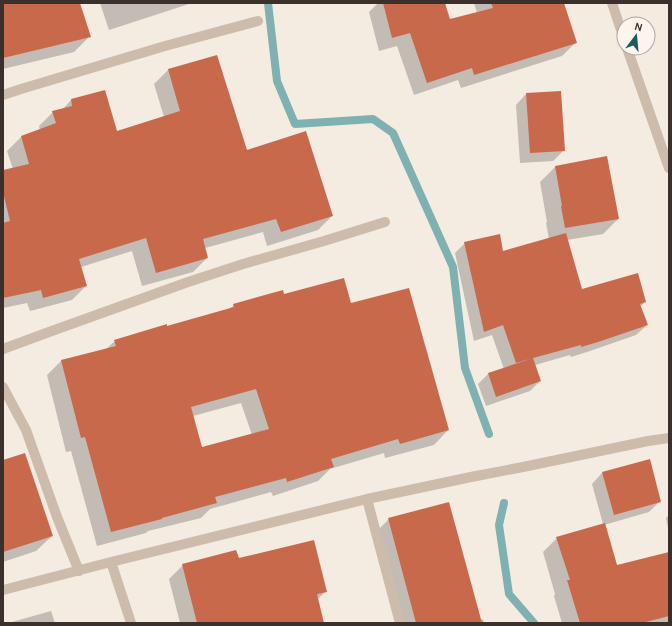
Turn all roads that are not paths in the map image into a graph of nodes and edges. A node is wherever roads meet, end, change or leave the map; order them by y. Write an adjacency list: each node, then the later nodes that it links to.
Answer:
1 (612, 3): 2 (street)
2 (616, 16)
3 (258, 21): 5 (street)
4 (630, 56): 6 (street)
5 (3, 95)
6 (669, 168)
7 (385, 222): 8 (street)
8 (3, 349)
9 (3, 387): 13 (street)
10 (669, 438): 11 (street)
11 (367, 499): 12 (street); 16 (street)
12 (111, 562): 13 (street); 15 (street)
13 (79, 571): 14 (street)
14 (3, 590)
15 (131, 623)
16 (400, 623)

